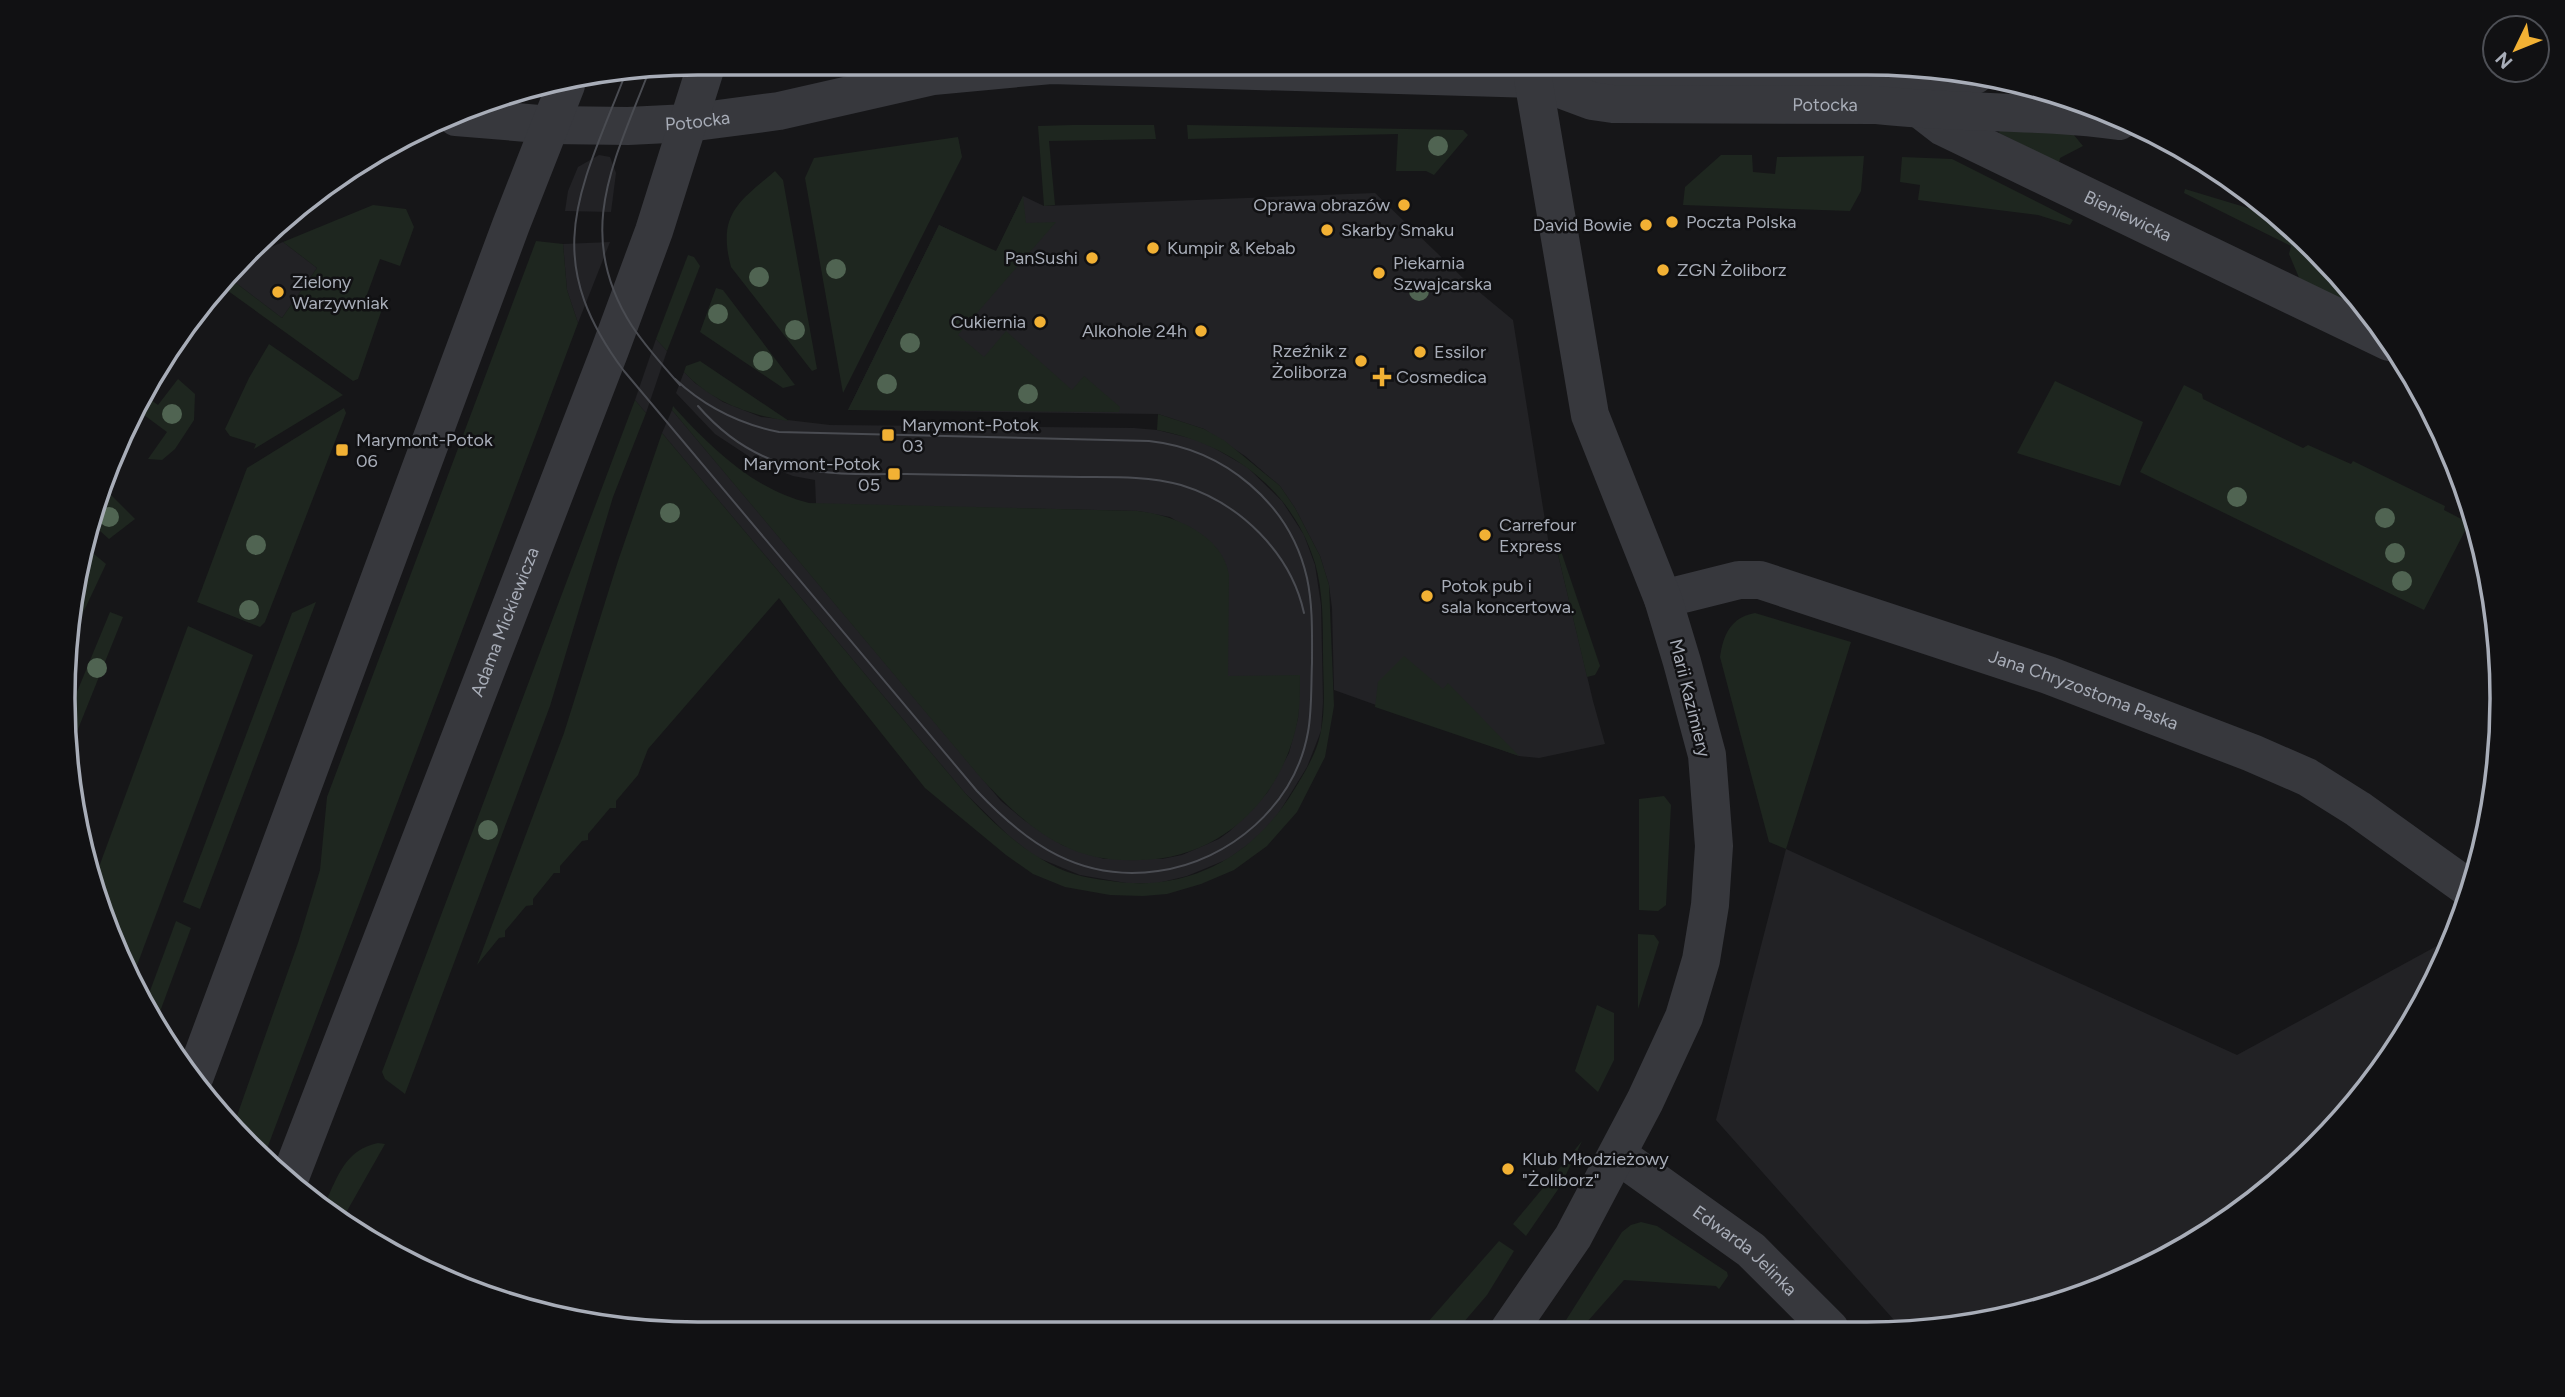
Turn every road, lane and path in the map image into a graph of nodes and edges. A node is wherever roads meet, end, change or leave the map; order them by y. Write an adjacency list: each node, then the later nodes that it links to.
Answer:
1 (703, 75): 12 (street, Adama Mickiewicza)
2 (928, 75): 7 (street, Potocka)
3 (943, 75): 7 (street, Potocka)
4 (1534, 75): 15 (street, Marii Kazimiery)
5 (1541, 75): 9 (street, Potocka)
6 (1876, 75): 9 (street, Bieniewicka)
7 (933, 76): 12 (street, Potocka)
8 (564, 90): 13 (street)
9 (1921, 110): 10 (street, Potocka); 14 (street, Bieniewicka)
10 (2088, 116)
11 (472, 118): 13 (street, Potocka)
12 (688, 123): 13 (street, Potocka); 19 (street, Adama Mickiewicza)
13 (551, 125): 17 (street)
14 (2372, 334)
15 (1664, 599): 16 (street, Jana Chryzostoma Paska); 18 (street, Marii Kazimiery)
16 (2462, 883)
17 (198, 1069)
18 (1618, 1155): 20 (street, Marii Kazimiery); 21 (street, Edwarda Jelinka)
19 (293, 1171)
20 (1515, 1322)
21 (1823, 1322)

